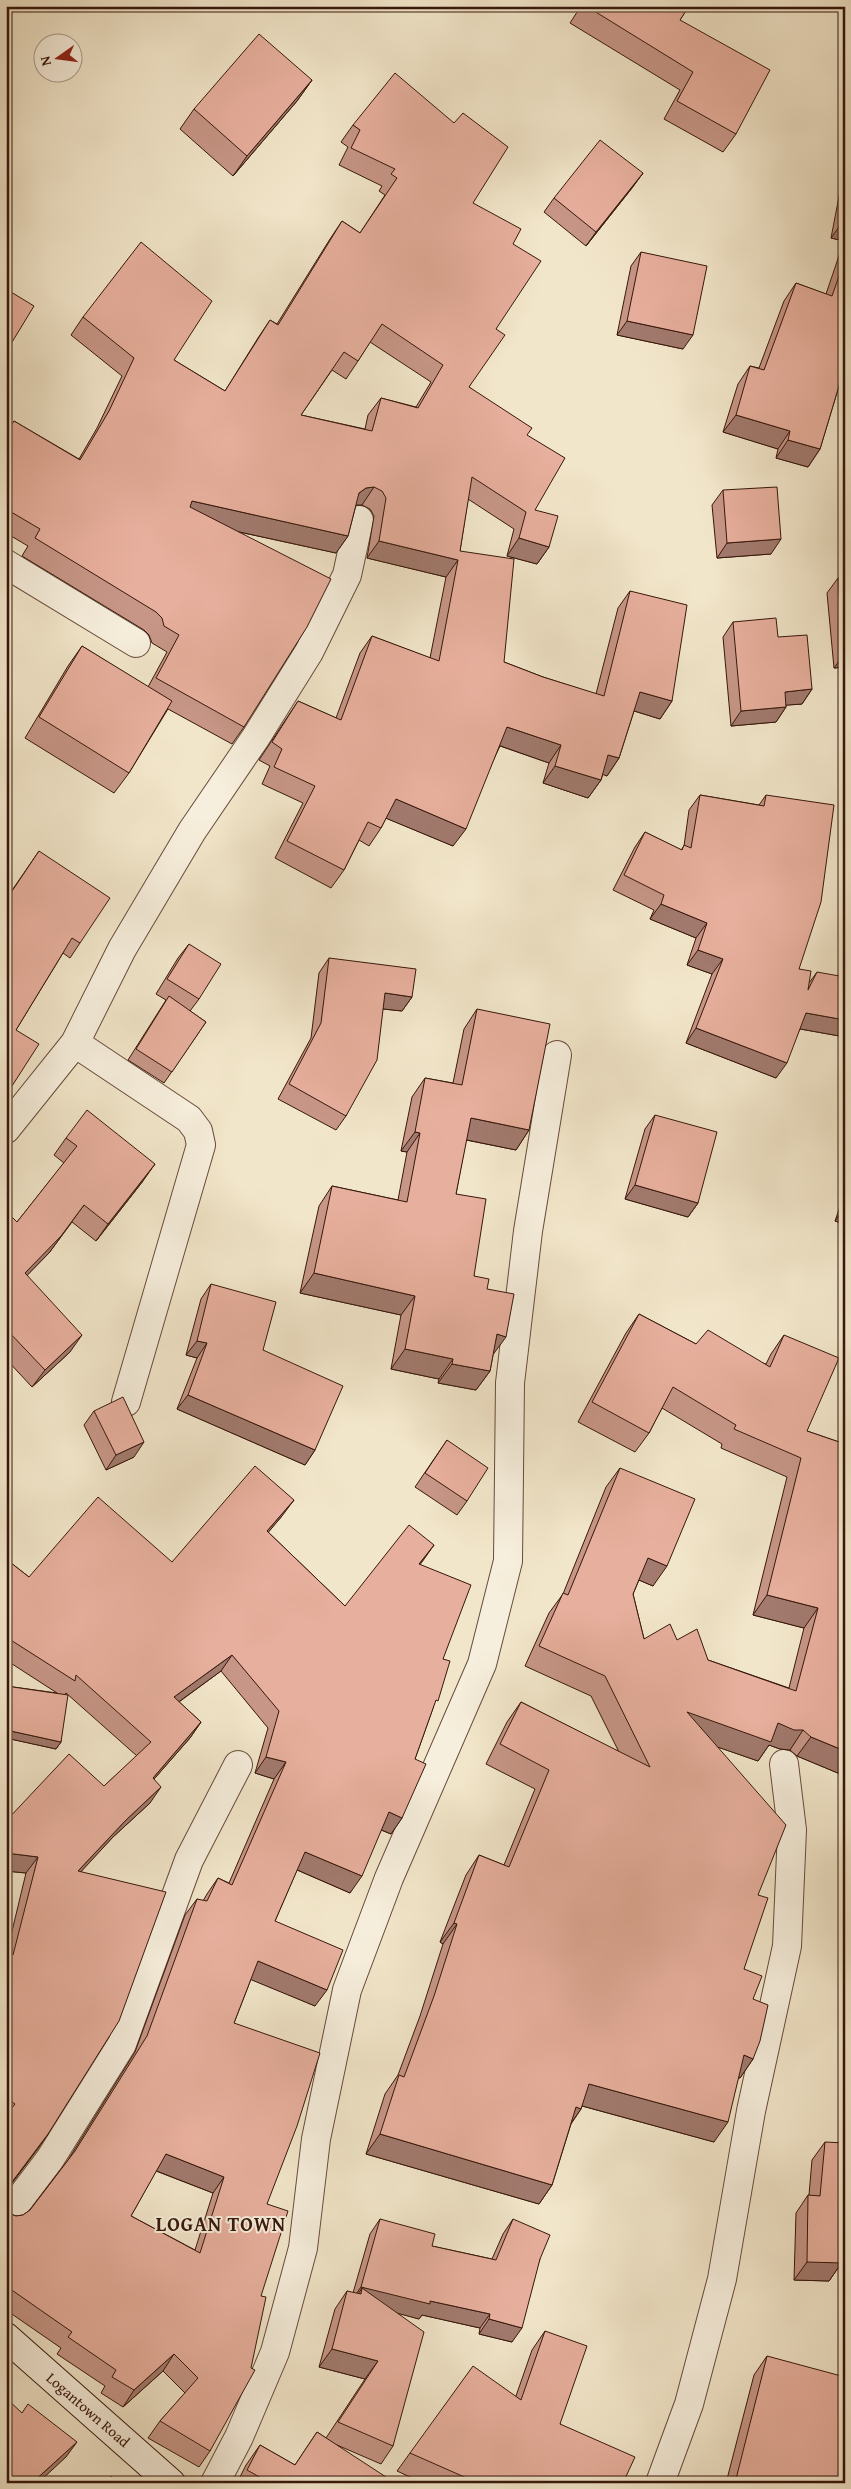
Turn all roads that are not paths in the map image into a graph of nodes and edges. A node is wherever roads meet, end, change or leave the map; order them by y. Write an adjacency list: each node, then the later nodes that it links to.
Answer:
1 (359, 520): 4 (street)
2 (6, 564): 3 (street)
3 (136, 643)
4 (75, 1043): 6 (street); 7 (street)
5 (557, 1055): 13 (street)
6 (6, 1129)
7 (126, 1402)
8 (784, 1764): 14 (street)
9 (238, 1765): 10 (street)
10 (6, 2217)
11 (6, 2338): 12 (street, Logantown Road)
12 (170, 2483)
13 (215, 2483)
14 (660, 2483)

